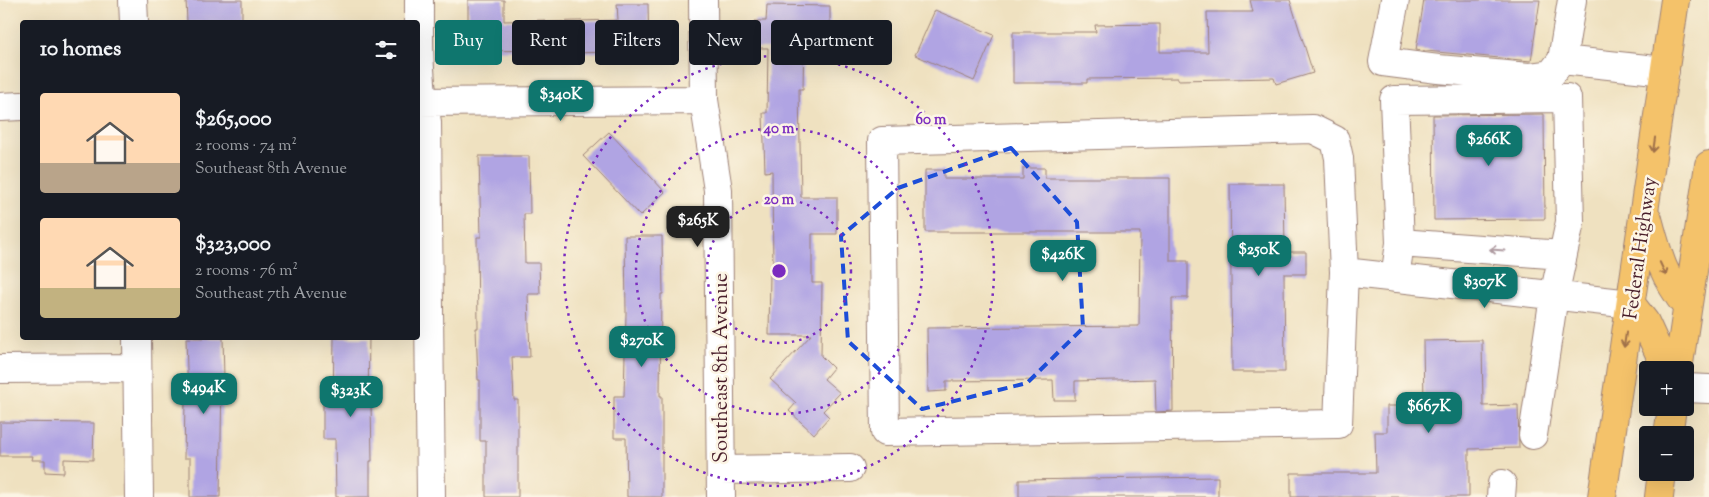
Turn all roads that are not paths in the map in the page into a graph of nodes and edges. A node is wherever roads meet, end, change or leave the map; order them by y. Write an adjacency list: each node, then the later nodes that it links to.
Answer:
1 (133, 0): 7 (street)
2 (419, 0): 8 (street)
3 (703, 0): 12 (street, Southeast 8th Avenue)
4 (1395, 0): 9 (street)
5 (1572, 0): 9 (street)
6 (1676, 0): 11 (main road, Federal Highway)
7 (134, 20)
8 (419, 20)
9 (1562, 60): 11 (street)
10 (420, 65): 13 (street)
11 (1665, 72): 17 (main road, Federal Highway, one-way to 17)
12 (704, 100): 13 (street); 34 (street, Southeast 8th Avenue)
13 (420, 102): 37 (street)
14 (0, 106): 15 (street)
15 (20, 106)
16 (1709, 165): 24 (main road)
17 (1645, 205): 23 (main road, Federal Highway); 24 (main road, one-way to 24)
18 (1400, 244): 19 (street, one-way to 18); 19 (street); 21 (street)
19 (1563, 255): 22 (street)
20 (1344, 272): 20 (street); 21 (street)
21 (1395, 278): 22 (street)
22 (1554, 296): 23 (street); 32 (street)
23 (1631, 304): 26 (main road); 39 (main road, Federal Highway, one-way to 39)
24 (1687, 307): 27 (main road)
25 (137, 340): 28 (street)
26 (1663, 361)
27 (1679, 361)
28 (137, 368): 29 (street); 36 (street)
29 (0, 369)
30 (1694, 388): 31 (street)
31 (1709, 389)
32 (1533, 434)
33 (850, 468): 34 (street)
34 (721, 470): 38 (street, Southeast 8th Avenue)
35 (1661, 481): 40 (main road)
36 (139, 497)
37 (431, 497)
38 (721, 497)
39 (1602, 497)
40 (1659, 497)

